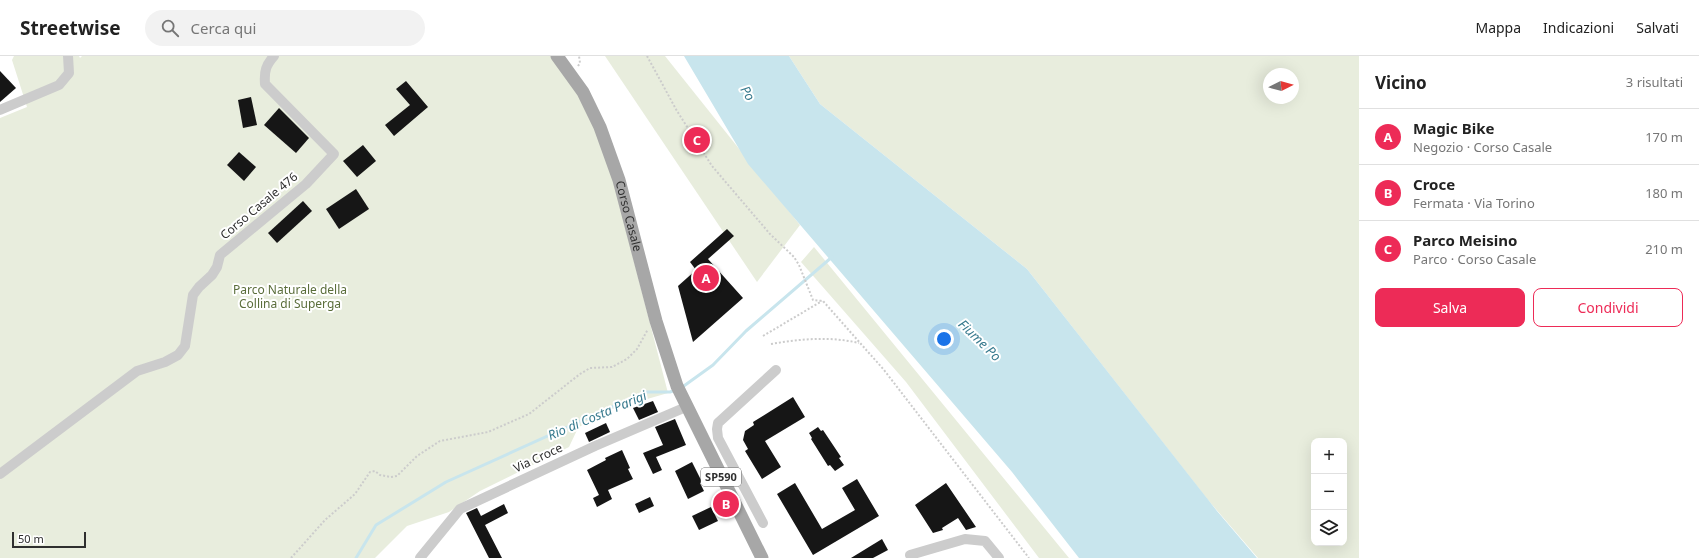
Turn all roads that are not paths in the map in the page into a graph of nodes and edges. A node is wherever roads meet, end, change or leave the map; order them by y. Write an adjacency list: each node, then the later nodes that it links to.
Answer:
1 (68, 56): 4 (street)
2 (274, 56): 7 (street, Corso Casale 476)
3 (557, 56): 6 (main road, Corso Casale / SP590)
4 (0, 110)
5 (776, 370): 8 (street)
6 (681, 396): 9 (main road, SP590); 12 (street, Via Croce)
7 (0, 474)
8 (745, 490): 9 (street); 10 (street)
9 (731, 498): 13 (main road, SP590)
10 (763, 523)
11 (910, 555): 14 (street)
12 (420, 558)
13 (762, 558)
14 (999, 558)

